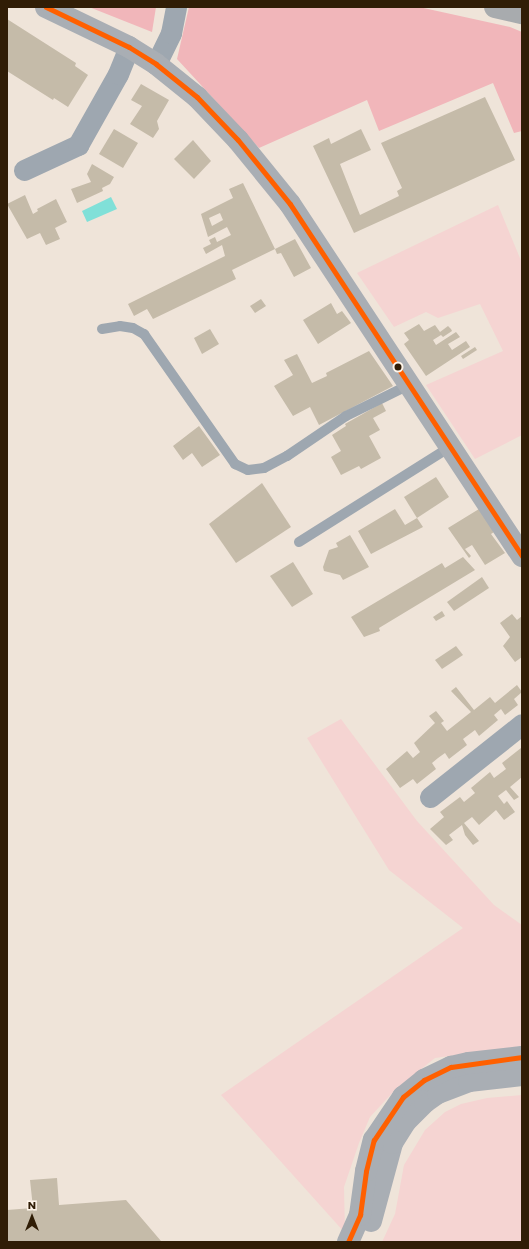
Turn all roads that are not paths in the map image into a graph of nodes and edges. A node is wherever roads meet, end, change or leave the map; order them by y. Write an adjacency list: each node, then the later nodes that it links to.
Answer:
1 (46, 7): 3 (street)
2 (176, 7): 4 (street)
3 (129, 47): 4 (street); 5 (street)
4 (156, 64): 7 (street)
5 (24, 170)
6 (102, 329): 7 (lane)
7 (409, 385): 8 (street)
8 (450, 447): 9 (lane); 10 (street)
9 (299, 542)
10 (522, 556)
11 (522, 724): 12 (street)
12 (430, 797)
13 (522, 1057): 15 (street)
14 (522, 1075): 16 (street)
15 (348, 1242)
16 (354, 1242)

